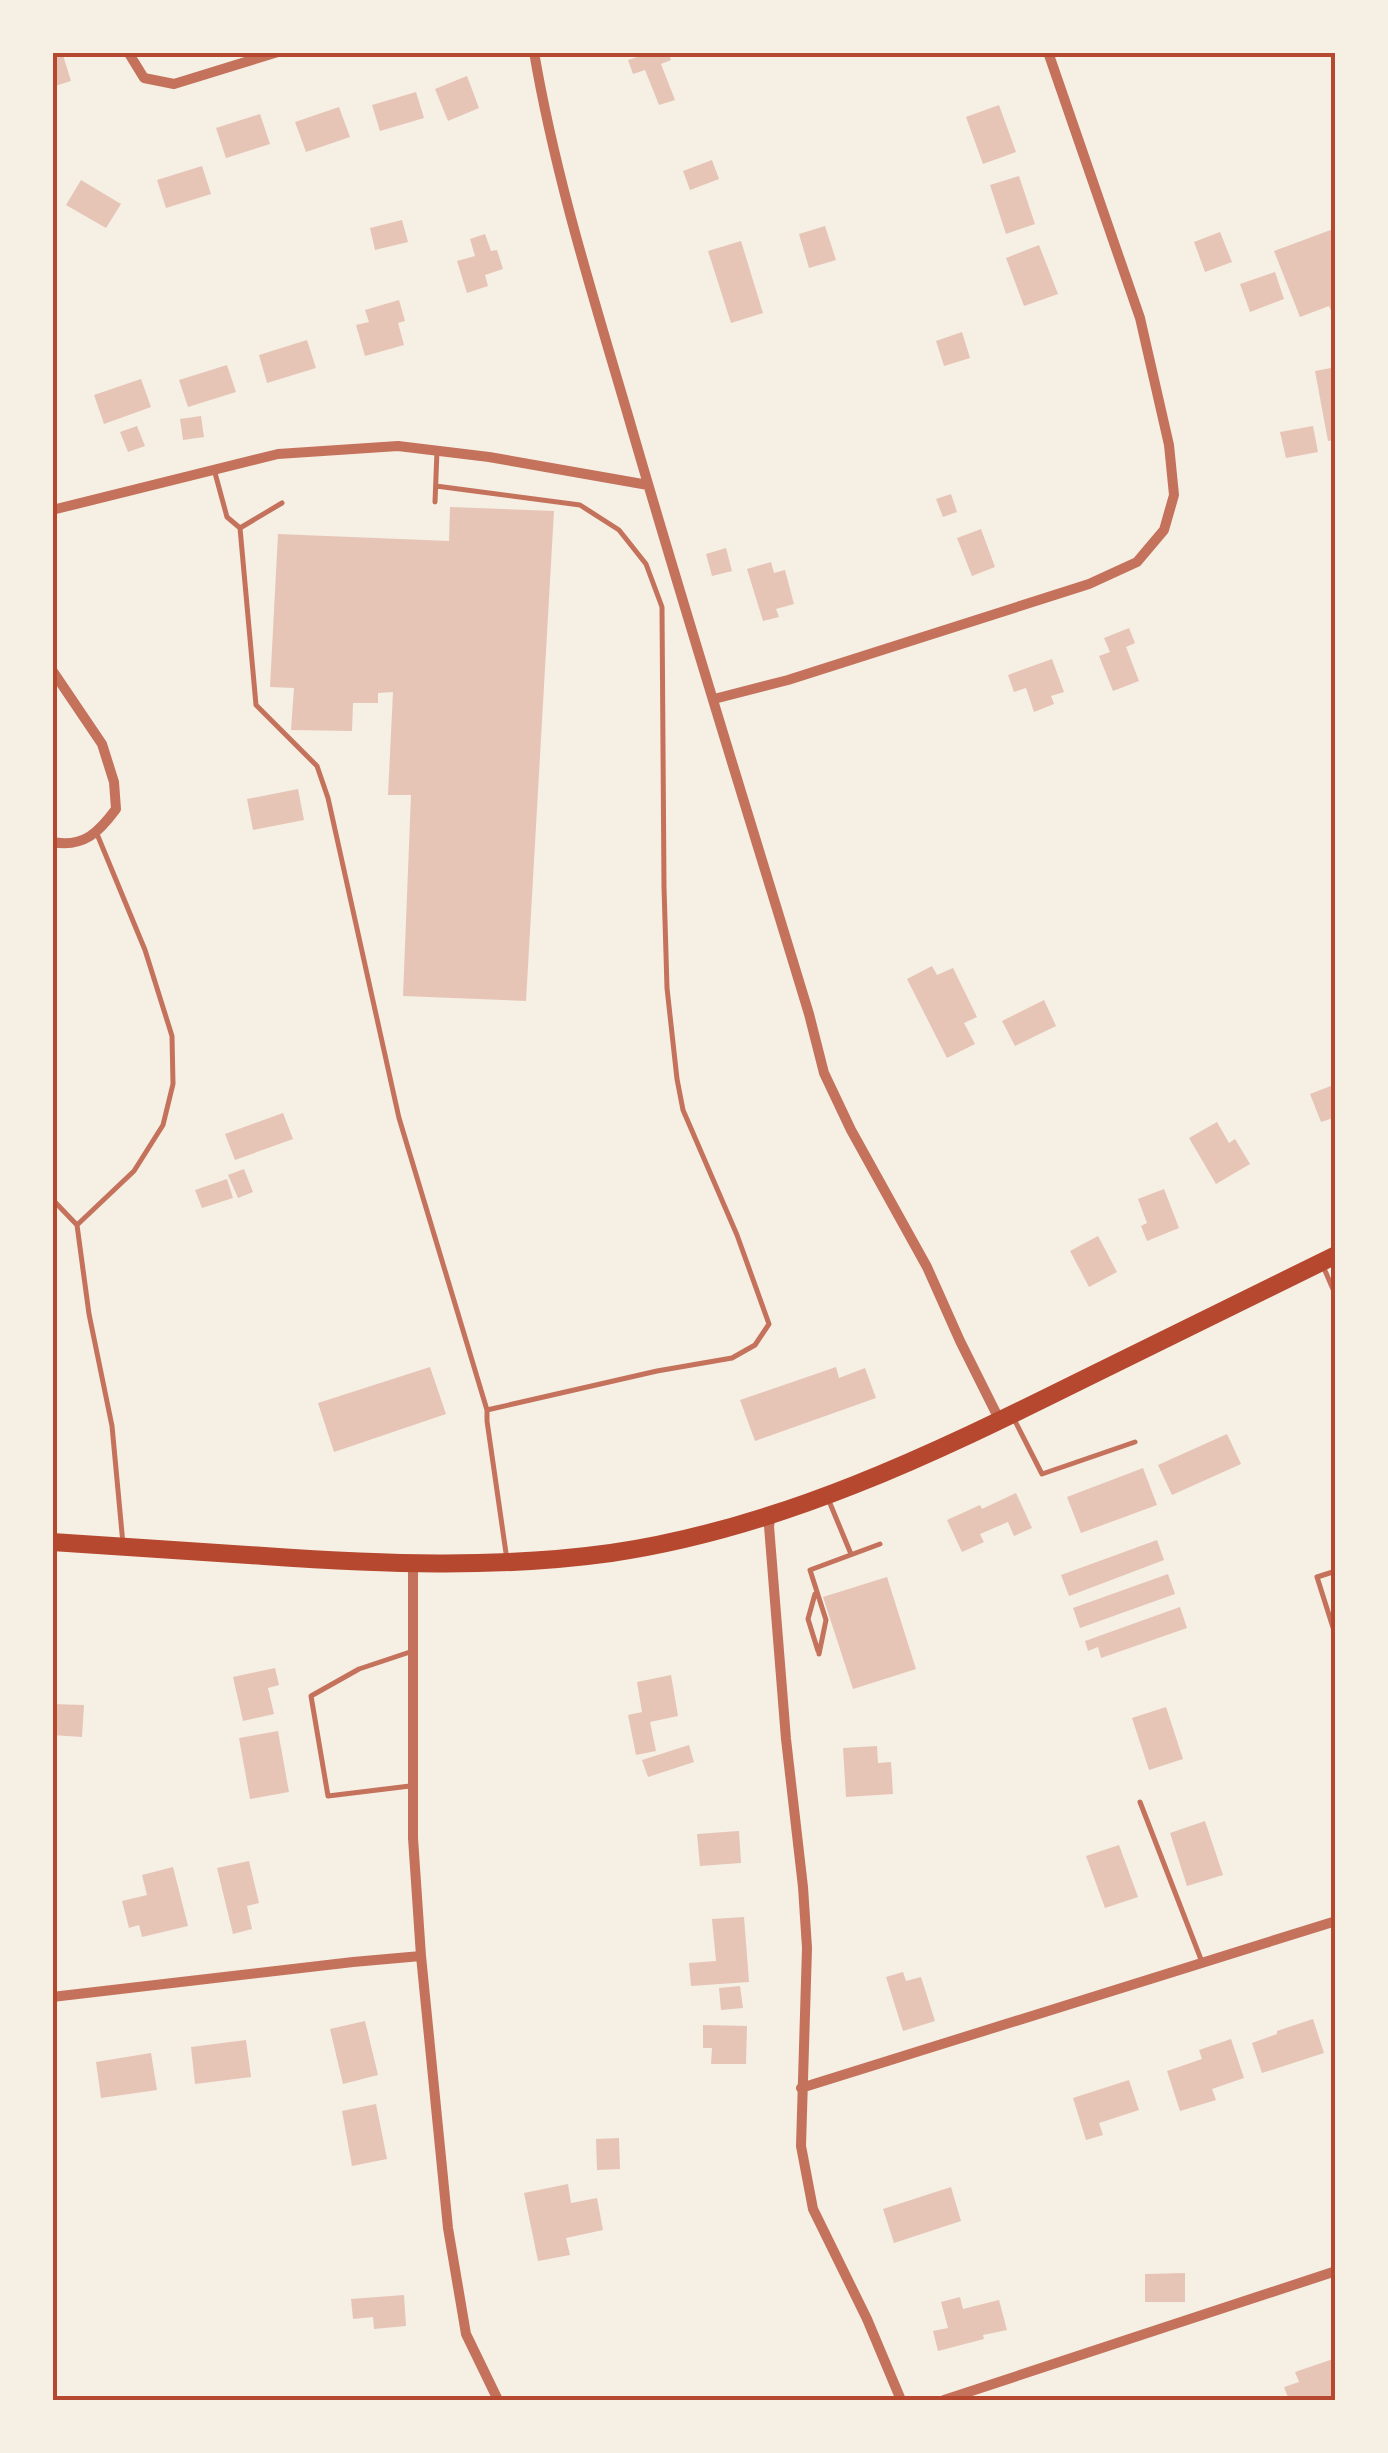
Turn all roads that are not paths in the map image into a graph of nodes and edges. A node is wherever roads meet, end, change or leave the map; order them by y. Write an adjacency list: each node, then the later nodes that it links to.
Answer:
1 (128, 52): 2 (street)
2 (278, 52)
3 (534, 52): 7 (street)
4 (1048, 52): 14 (street)
5 (437, 451): 6 (street); 7 (street); 8 (lane)
6 (214, 470): 11 (street); 12 (lane)
7 (648, 485): 14 (street)
8 (436, 486): 9 (lane); 21 (lane)
9 (436, 502)
10 (282, 503): 12 (lane)
11 (52, 510)
12 (240, 528): 21 (lane)
13 (52, 670): 15 (street)
14 (714, 699): 22 (street)
15 (97, 834): 16 (street); 18 (lane)
16 (52, 842)
17 (52, 1199): 18 (lane)
18 (77, 1225): 28 (lane)
19 (1329, 1258): 20 (lane); 22 (main road)
20 (1336, 1296)
21 (487, 1410): 30 (lane)
22 (1006, 1418): 23 (lane); 24 (main road)
23 (1135, 1442)
24 (827, 1496): 25 (main road); 29 (lane)
25 (772, 1516): 30 (main road); 42 (street)
26 (52, 1542): 28 (main road)
27 (880, 1544): 29 (lane)
28 (124, 1547): 31 (main road)
29 (851, 1554): 33 (lane)
30 (508, 1563): 31 (main road)
31 (413, 1565): 35 (street)
32 (1336, 1571): 34 (lane)
33 (816, 1592): 33 (lane)
34 (1336, 1637)
35 (413, 1651): 36 (street); 36 (lane)
36 (413, 1786): 39 (street)
37 (1140, 1802): 40 (lane)
38 (1336, 1922): 40 (street)
39 (421, 1956): 41 (street); 44 (street)
40 (1202, 1962): 42 (street)
41 (52, 1997)
42 (801, 2088): 45 (street)
43 (1336, 2271): 46 (street)
44 (498, 2400)
45 (901, 2400)
46 (944, 2400)

